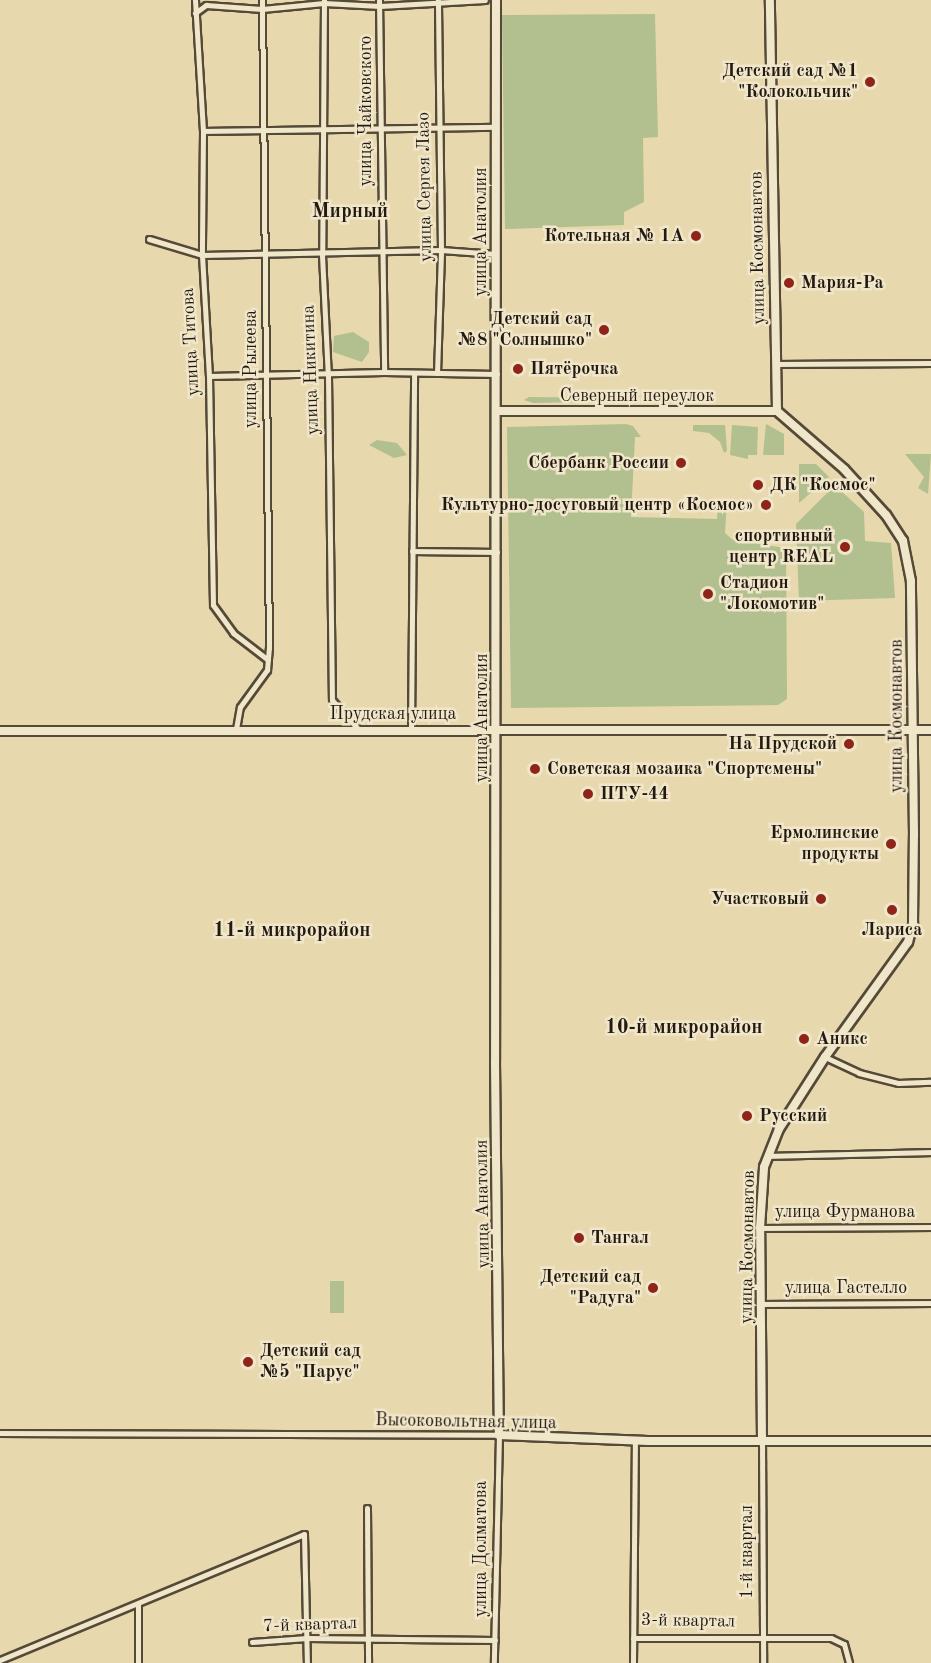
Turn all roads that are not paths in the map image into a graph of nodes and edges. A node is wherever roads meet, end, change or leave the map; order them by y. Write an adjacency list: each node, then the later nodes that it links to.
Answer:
1 (195, 0): 10 (street, улица Титова)
2 (262, 0): 9 (street, улица Рылеева)
3 (485, 0): 6 (street)
4 (496, 0): 13 (street, улица Анатолия)
5 (771, 0): 25 (street, улица Космонавтов)
6 (438, 1): 8 (street); 12 (street, улица Сергея Лазо)
7 (324, 2): 8 (street); 9 (street); 14 (street, улица Никитина)
8 (380, 3): 11 (street, улица Чайковского)
9 (262, 9): 10 (street); 15 (street, улица Рылеева)
10 (195, 13): 16 (street, улица Титова)
11 (380, 127): 12 (street); 14 (street); 19 (street, улица Чайковского)
12 (439, 127): 13 (street); 18 (street, улица Сергея Лазо)
13 (496, 127): 20 (street, улица Анатолия)
14 (324, 129): 15 (street); 22 (street, улица Никитина)
15 (265, 130): 16 (street); 23 (street, улица Рылеева)
16 (202, 131): 21 (street, улица Титова)
17 (148, 239): 21 (street)
18 (441, 250): 19 (street); 20 (street); 28 (street, улица Сергея Лазо)
19 (383, 252): 22 (street); 26 (street, улица Чайковского)
20 (496, 254): 29 (street, улица Анатолия)
21 (202, 255): 23 (street); 31 (street, улица Титова)
22 (322, 255): 23 (street); 32 (street, улица Никитина)
23 (267, 256): 27 (street, улица Рылеева)
24 (931, 363): 25 (street)
25 (776, 364): 34 (street, улица Космонавтов)
26 (384, 372): 30 (street); 32 (street)
27 (266, 373): 31 (street); 32 (street); 37 (street, улица Рылеева)
28 (437, 373): 29 (street); 30 (street)
29 (497, 374): 33 (street, улица Анатолия)
30 (414, 375): 35 (street)
31 (209, 376): 37 (street, улица Титова)
32 (328, 376): 39 (street, улица Никитина)
33 (497, 411): 34 (street, Северный переулок); 36 (street, улица Анатолия)
34 (777, 411): 42 (street, улица Космонавтов)
35 (411, 551): 36 (street); 41 (street)
36 (497, 552): 40 (street, улица Анатолия)
37 (268, 660): 38 (street, улица Рылеева)
38 (236, 729): 39 (street, Прудская улица); 44 (street, Прудская улица)
39 (358, 729): 41 (street, Прудская улица)
40 (498, 729): 41 (street, Прудская улица); 42 (street, Прудская улица); 54 (street, улица Анатолия)
41 (411, 730)
42 (913, 730): 43 (street, Прудская улица); 45 (street, улица Космонавтов)
43 (931, 730)
44 (0, 731)
45 (825, 1057): 46 (street); 48 (street, улица Космонавтов)
46 (931, 1082)
47 (931, 1152): 48 (street)
48 (767, 1156): 50 (street, улица Космонавтов)
49 (931, 1227): 50 (street, улица Фурманова)
50 (760, 1228): 52 (street, улица Космонавтов)
51 (931, 1302): 52 (street, улица Гастелло)
52 (761, 1304): 56 (street, улица Космонавтов)
53 (0, 1433): 54 (street, Высоковольтная улица)
54 (499, 1435): 55 (street, Высоковольтная улица); 64 (street, улица Долматова)
55 (635, 1440): 56 (street, Высоковольтная улица); 62 (street, 3-й квартал)
56 (762, 1441): 57 (street, Высоковольтная улица); 60 (street, 1-й квартал)
57 (931, 1441)
58 (367, 1508): 63 (street)
59 (138, 1605): 61 (street); 66 (street); 67 (street)
60 (761, 1636): 62 (street, 3-й квартал); 72 (street, 1-й квартал); 73 (street, 3-й квартал)
61 (307, 1638): 63 (street, 7-й квартал); 65 (street, 7-й квартал); 68 (street)
62 (633, 1638): 71 (street)
63 (368, 1639): 64 (street, 7-й квартал); 69 (street, 7-й квартал)
64 (495, 1640): 70 (street, улица Долматова)
65 (252, 1642)
66 (0, 1660)
67 (138, 1663)
68 (308, 1663)
69 (368, 1663)
70 (494, 1663)
71 (633, 1663)
72 (763, 1663)
73 (849, 1663)

